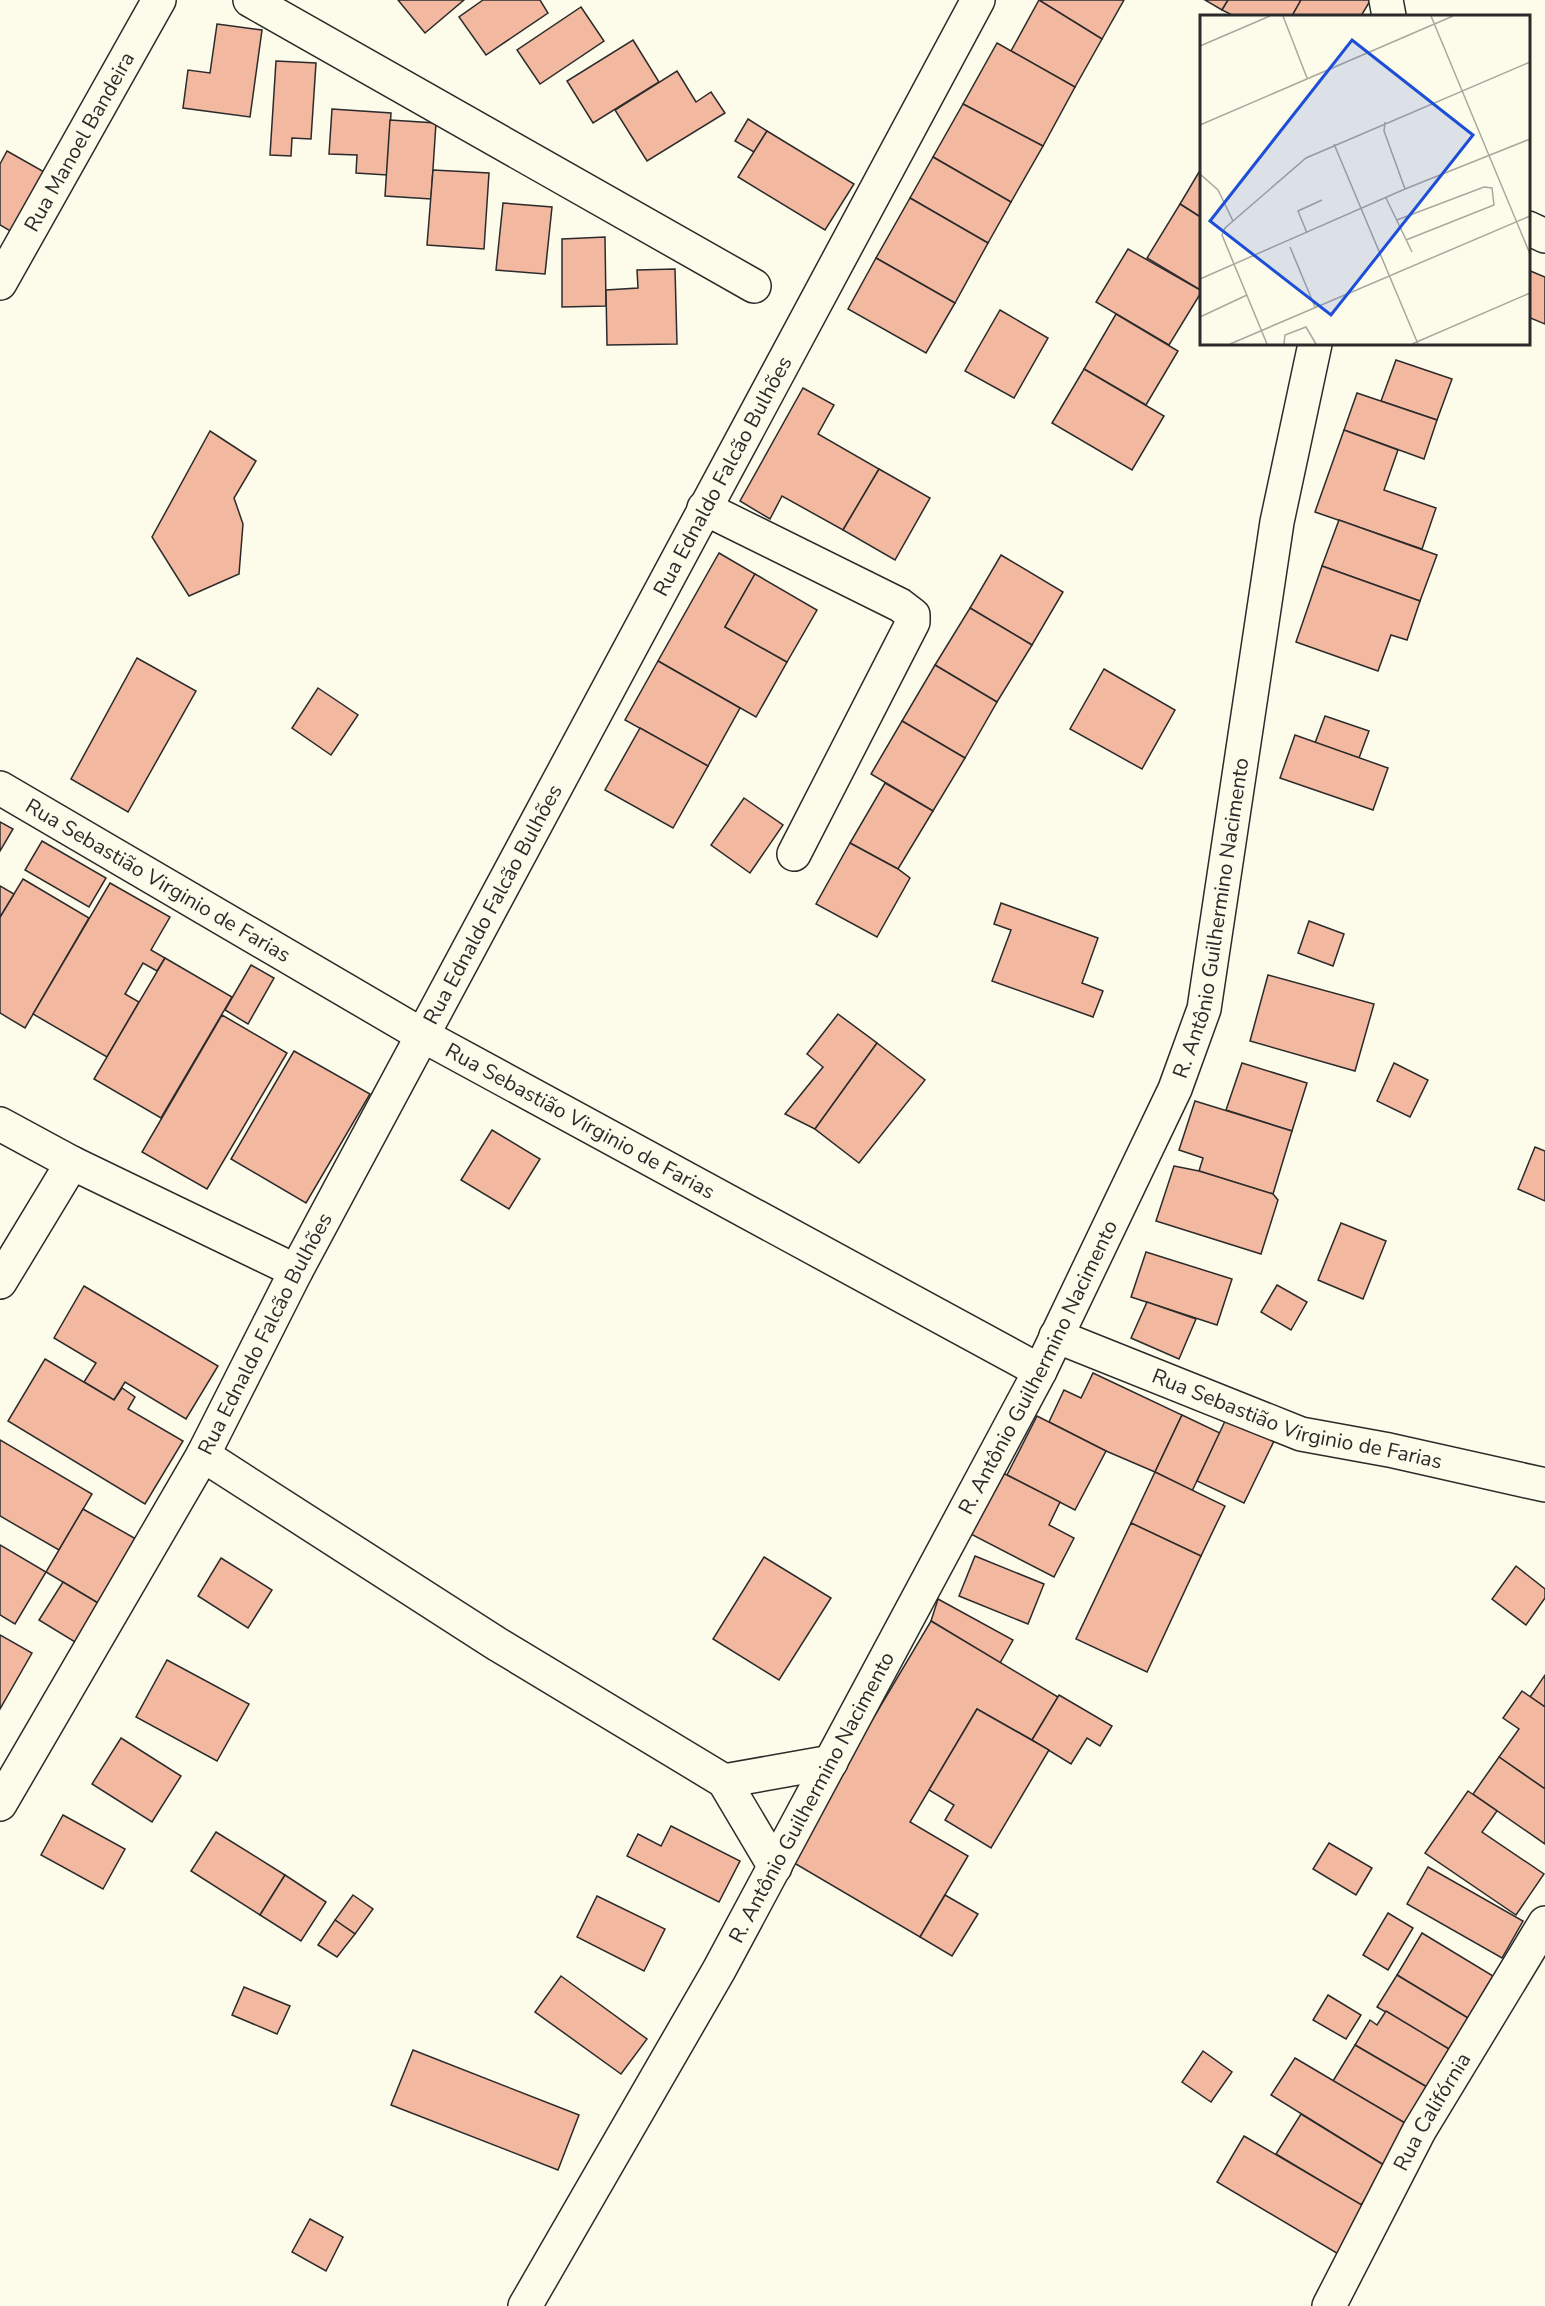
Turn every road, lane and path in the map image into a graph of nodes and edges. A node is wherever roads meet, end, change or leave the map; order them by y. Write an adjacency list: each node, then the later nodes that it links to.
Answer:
1 (159, 0): 8 (street, Rua Manoel Bandeira)
2 (250, 0): 9 (street)
3 (978, 0): 11 (street, Rua Ednaldo Falcão Bulhões)
4 (1386, 0): 5 (street)
5 (1389, 15)
6 (1530, 229): 7 (street)
7 (1545, 236)
8 (0, 283)
9 (754, 286)
10 (1315, 345): 19 (street, R. Antônio Guilhermino Nacimento)
11 (704, 508): 13 (street); 14 (street, Rua Ednaldo Falcão Bulhões)
12 (0, 788): 14 (street, Rua Sebastião Virginio de Farias)
13 (794, 854)
14 (422, 1035): 17 (street, Rua Ednaldo Falcão Bulhões); 20 (street, Rua Sebastião Virginio de Farias)
15 (0, 1124): 16 (street)
16 (72, 1163): 17 (street); 18 (street)
17 (296, 1271): 21 (street, Rua Ednaldo Falcão Bulhões)
18 (0, 1282)
19 (1056, 1336): 20 (street, R. Antônio Guilhermino Nacimento); 22 (street, Rua Sebastião Virginio de Farias)
20 (1040, 1371): 23 (street, R. Antônio Guilhermino Nacimento)
21 (203, 1455): 24 (street); 25 (street, Rua Ednaldo Falcão Bulhões)
22 (1545, 1485)
23 (831, 1762): 24 (street); 26 (street, R. Antônio Guilhermino Nacimento)
24 (724, 1781): 26 (street)
25 (0, 1804)
26 (775, 1866): 28 (street, R. Antônio Guilhermino Nacimento)
27 (1545, 1923): 29 (street, Rua Califórnia)
28 (525, 2306)
29 (1329, 2306)

